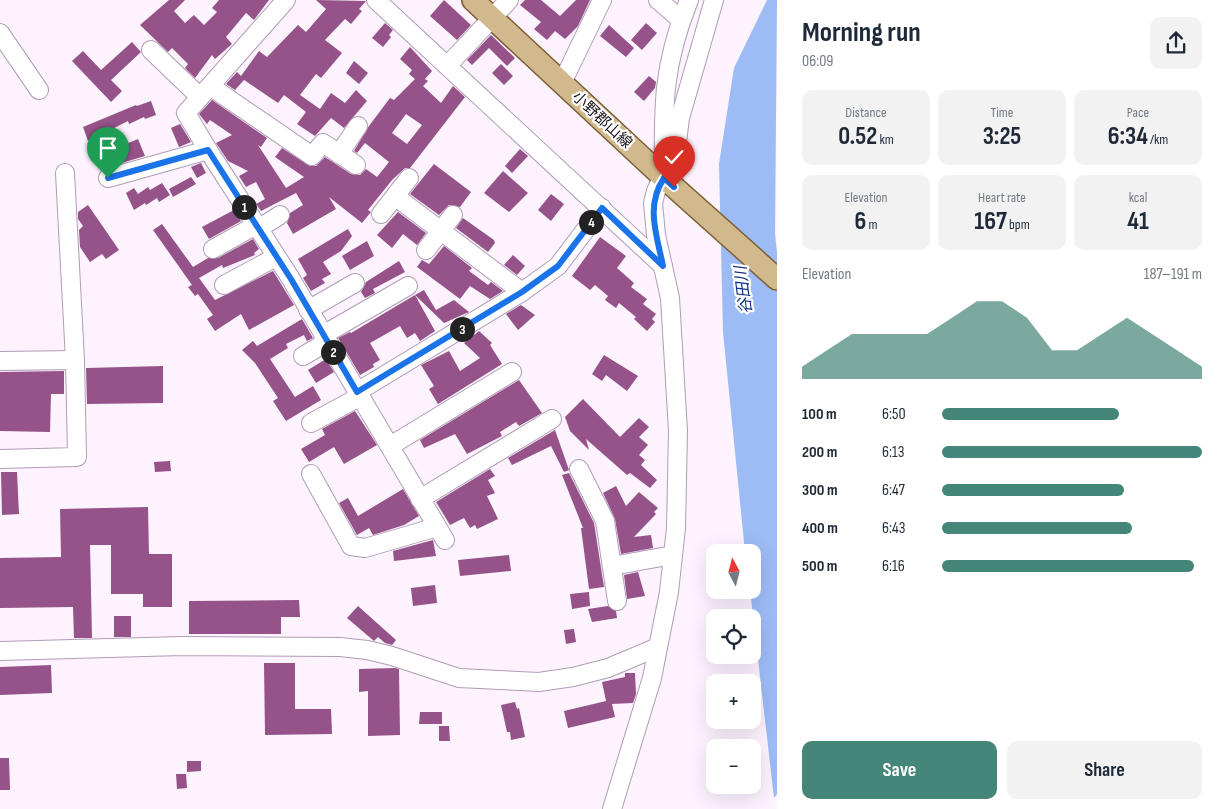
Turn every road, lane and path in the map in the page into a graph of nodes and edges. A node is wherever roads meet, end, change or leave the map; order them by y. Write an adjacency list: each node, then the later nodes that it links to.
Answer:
1 (286, 0): 16 (street)
2 (376, 0): 13 (street)
3 (473, 0): 9 (main road, 小野郡山線)
4 (508, 0): 9 (street)
5 (602, 0): 14 (street)
6 (658, 0): 10 (street)
7 (688, 0): 10 (street)
8 (714, 0): 24 (street)
9 (493, 19): 13 (street); 14 (main road, 小野郡山線)
10 (681, 20): 24 (street)
11 (0, 33): 15 (street)
12 (151, 50): 16 (street)
13 (448, 65): 26 (street)
14 (562, 83): 24 (main road, 小野郡山線)
15 (39, 90)
16 (205, 91): 18 (street); 19 (street)
17 (358, 126): 19 (street)
18 (208, 150): 22 (street); 30 (street)
19 (339, 154): 20 (street)
20 (356, 165)
21 (65, 173): 44 (street)
22 (108, 178)
23 (409, 178): 25 (street)
24 (669, 183): 35 (street); 36 (main road, 小野郡山線)
25 (396, 197): 27 (street); 31 (street)
26 (602, 208): 35 (street); 40 (street)
27 (381, 214)
28 (280, 215): 30 (street)
29 (454, 215): 31 (street)
30 (257, 227): 32 (street); 34 (street)
31 (441, 231): 33 (street); 40 (street)
32 (213, 249)
33 (426, 250)
34 (276, 256): 38 (street); 41 (street)
35 (663, 266): 55 (street)
36 (777, 279)
37 (355, 283): 41 (street)
38 (224, 284)
39 (408, 286): 42 (street)
40 (522, 292): 47 (street)
41 (308, 310): 42 (street)
42 (325, 339): 43 (street); 47 (street)
43 (303, 356)
44 (75, 360): 45 (street); 51 (street)
45 (0, 361)
46 (512, 372): 50 (street)
47 (358, 395): 49 (street); 50 (street)
48 (552, 419): 54 (street)
49 (311, 423)
50 (390, 446): 54 (street)
51 (0, 459)
52 (579, 469): 56 (street)
53 (311, 474): 54 (street)
54 (420, 499)
55 (673, 555): 56 (street); 58 (street)
56 (612, 566): 57 (street)
57 (617, 601)
58 (658, 647): 59 (street); 60 (street)
59 (0, 650)
60 (612, 809)

